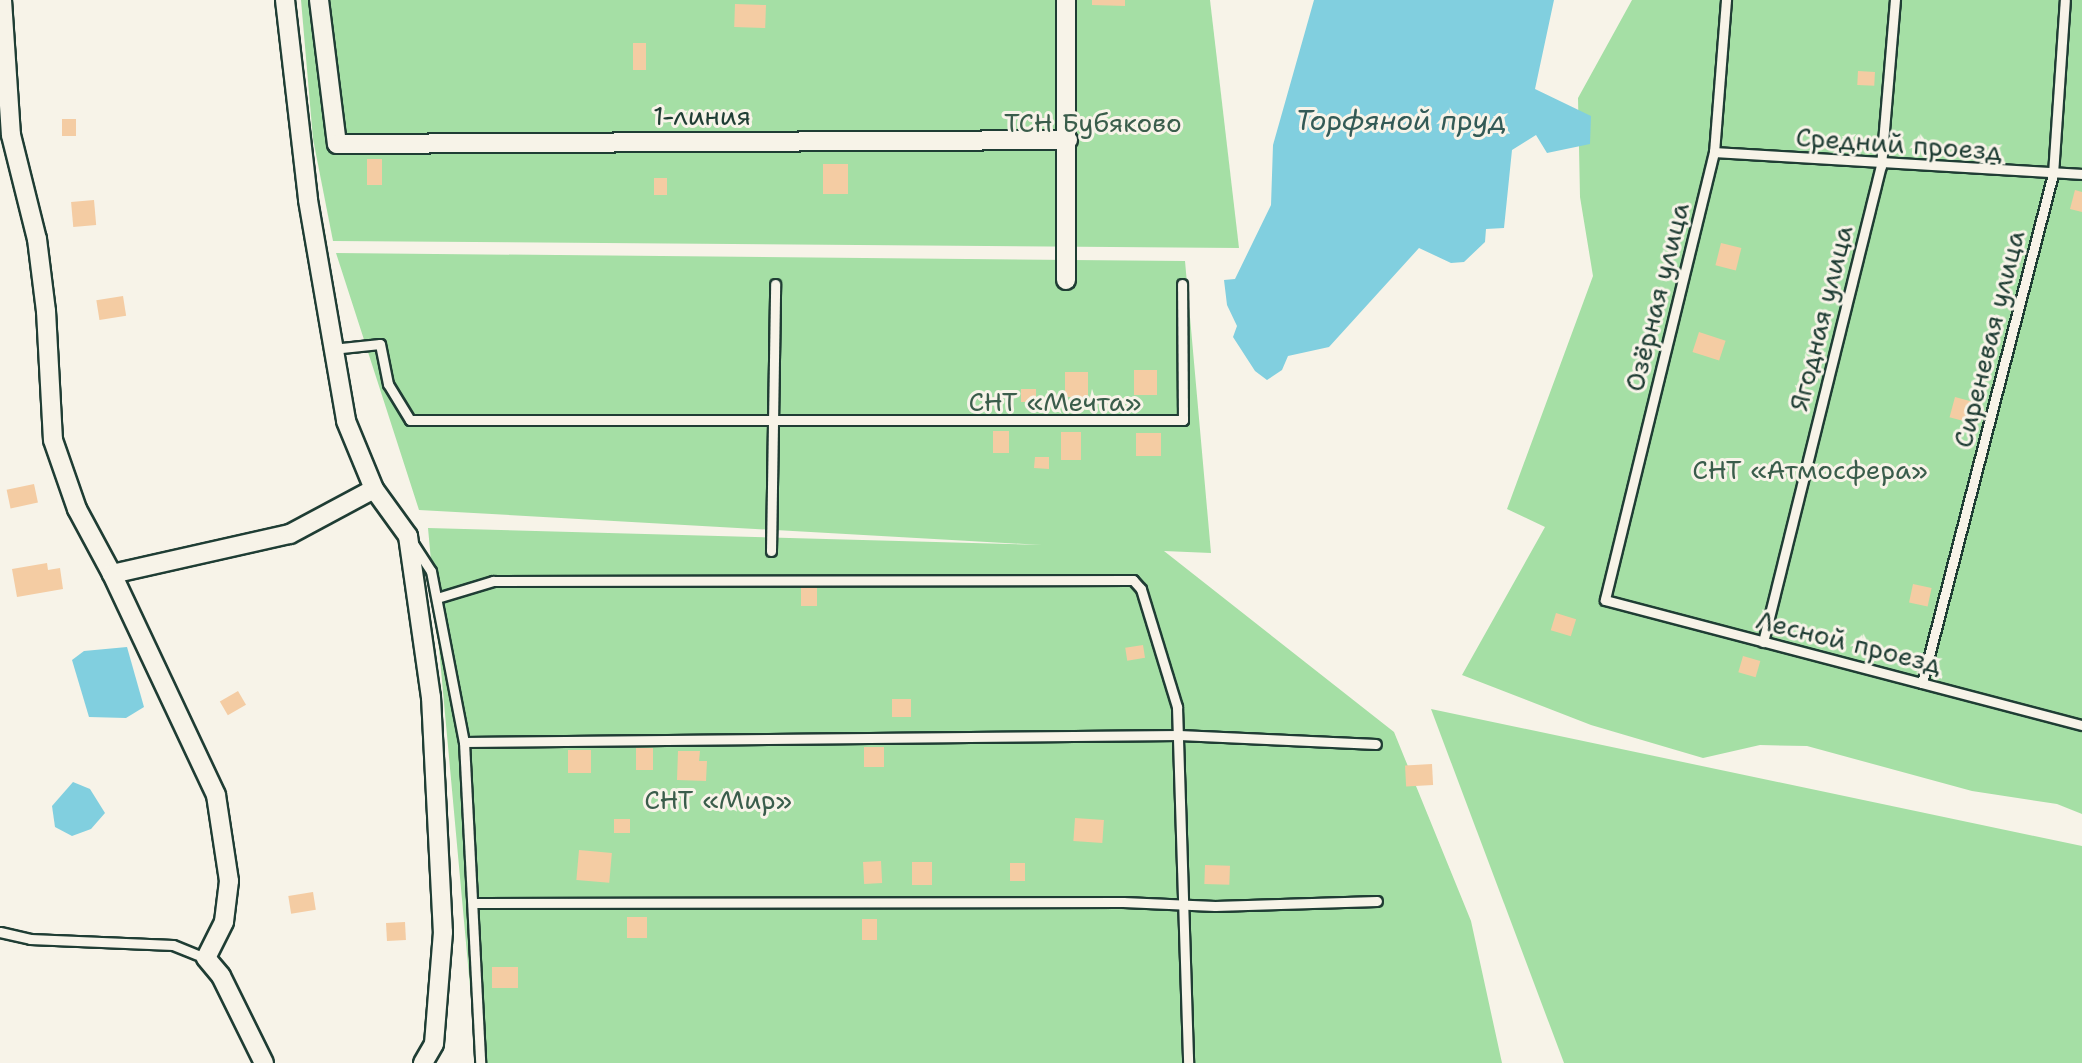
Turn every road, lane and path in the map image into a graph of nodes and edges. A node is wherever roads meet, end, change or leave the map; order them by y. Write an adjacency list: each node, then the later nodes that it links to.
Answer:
1 (2, 0): 21 (street)
2 (285, 0): 16 (street)
3 (319, 0): 8 (street, 1-линия)
4 (1066, 0): 8 (street)
5 (1726, 0): 9 (lane, Озёрная улица)
6 (1895, 0): 10 (lane, Ягодная улица)
7 (2065, 0): 11 (lane, Сиреневая улица)
8 (1068, 139): 13 (street)
9 (1714, 152): 10 (lane, Средний проезд); 23 (lane, Озёрная улица)
10 (1881, 166): 11 (lane, Средний проезд); 24 (lane, Ягодная улица)
11 (2053, 174): 12 (lane, Средний проезд); 25 (lane, Сиреневая улица)
12 (2082, 174)
13 (1066, 280)
14 (775, 284): 17 (lane)
15 (1182, 284): 17 (lane)
16 (332, 349): 17 (lane); 18 (street)
17 (773, 419): 20 (lane)
18 (374, 489): 19 (street); 21 (street)
19 (408, 536): 22 (lane); 36 (street)
20 (771, 551)
21 (112, 573): 34 (street)
22 (437, 598): 27 (lane); 28 (lane)
23 (1605, 600): 24 (lane, Лесной проезд)
24 (1763, 642): 25 (lane, Лесной проезд)
25 (1922, 683): 26 (lane, Лесной проезд)
26 (2082, 723)
27 (1180, 735): 28 (lane); 29 (lane); 32 (lane)
28 (464, 742): 31 (lane)
29 (1377, 744)
30 (1377, 901): 32 (lane)
31 (476, 903): 32 (lane); 37 (lane)
32 (1184, 904): 38 (lane)
33 (0, 932): 34 (lane)
34 (206, 958): 35 (street)
35 (264, 1063)
36 (423, 1063)
37 (481, 1063)
38 (1188, 1063)

